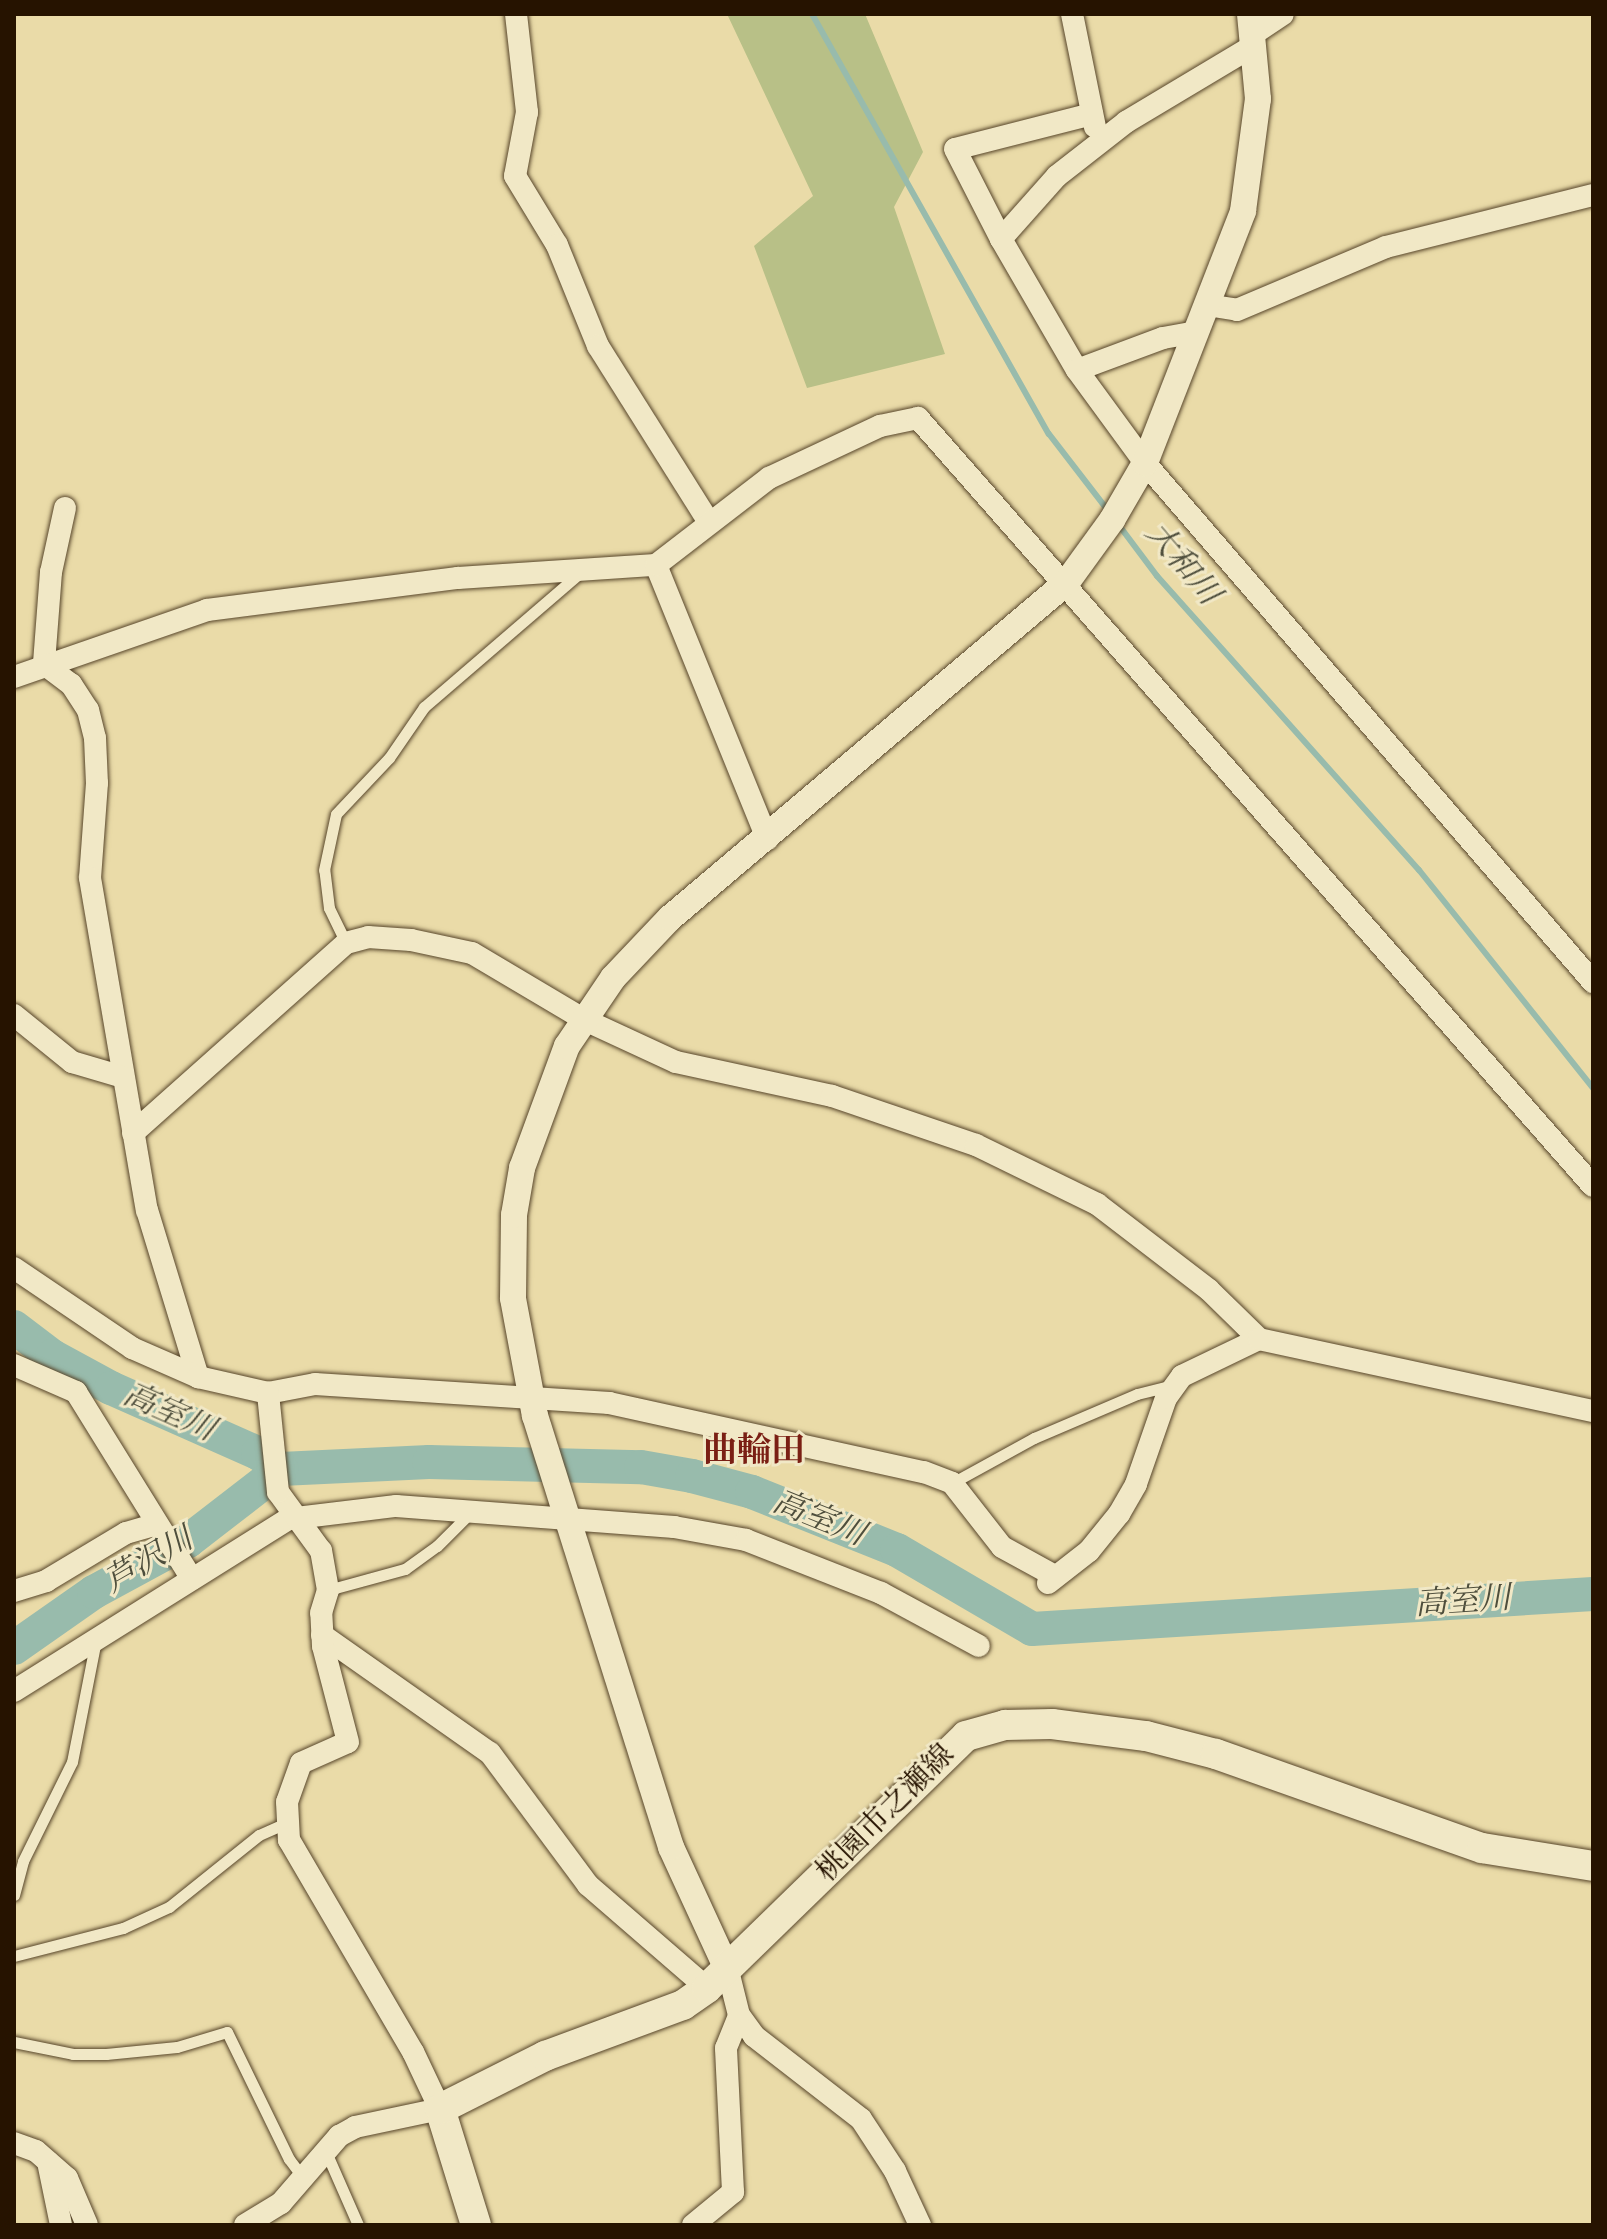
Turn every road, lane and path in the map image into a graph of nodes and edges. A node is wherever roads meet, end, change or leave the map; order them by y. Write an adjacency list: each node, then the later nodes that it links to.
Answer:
1 (516, 14): 14 (street)
2 (1072, 14): 5 (street)
3 (1283, 14): 4 (street)
4 (1252, 32): 6 (street); 9 (street)
5 (1092, 114): 6 (street); 8 (street)
6 (1098, 144): 8 (street)
7 (1593, 195): 9 (street)
8 (1001, 239): 11 (street)
9 (1207, 305): 10 (street)
10 (1197, 332): 11 (street); 12 (street)
11 (1077, 370): 12 (street)
12 (1142, 468): 17 (street); 22 (street)
13 (65, 508): 18 (street)
14 (709, 522): 15 (street); 17 (street)
15 (656, 565): 16 (street); 20 (street)
16 (587, 566): 18 (street); 21 (lane)
17 (1072, 576): 20 (street); 27 (street)
18 (44, 664): 19 (street); 25 (street)
19 (14, 677)
20 (767, 839): 24 (street)
21 (346, 943): 24 (street); 26 (street)
22 (1593, 982)
23 (14, 1015): 25 (street)
24 (585, 1020): 29 (street); 34 (street)
25 (123, 1077): 26 (street)
26 (133, 1133): 31 (street)
27 (1593, 1186)
28 (14, 1268): 31 (street)
29 (1259, 1339): 32 (street); 35 (street)
30 (14, 1365): 40 (street)
31 (198, 1377): 33 (street)
32 (1176, 1384): 36 (lane); 36 (street)
33 (268, 1403): 34 (street); 39 (street)
34 (534, 1408): 36 (street); 38 (street)
35 (1593, 1411)
36 (952, 1483)
37 (471, 1511): 38 (street); 39 (street); 42 (lane)
38 (567, 1514): 46 (street); 52 (street)
39 (300, 1516): 41 (street); 42 (street)
40 (160, 1528): 41 (street); 43 (street)
41 (189, 1574): 45 (street)
42 (328, 1590): 44 (street)
43 (14, 1591)
44 (322, 1635): 48 (street); 52 (street)
45 (96, 1639): 47 (street); 50 (lane)
46 (979, 1646)
47 (14, 1691)
48 (288, 1822): 51 (lane); 55 (street)
49 (1593, 1866): 52 (main road, 桃園市之瀬線)
50 (14, 1895)
51 (14, 1956)
52 (717, 1980): 53 (street); 55 (main road, 桃園市之瀬線)
53 (739, 2015): 65 (street); 66 (street)
54 (14, 2042): 59 (lane)
55 (440, 2109): 57 (street); 64 (main road)
56 (14, 2143): 58 (street)
57 (326, 2152): 59 (street); 63 (lane)
58 (48, 2162): 60 (street); 61 (street)
59 (304, 2179): 62 (street)
60 (61, 2225)
61 (87, 2225)
62 (245, 2225)
63 (358, 2225)
64 (476, 2225)
65 (693, 2225)
66 (920, 2225)

